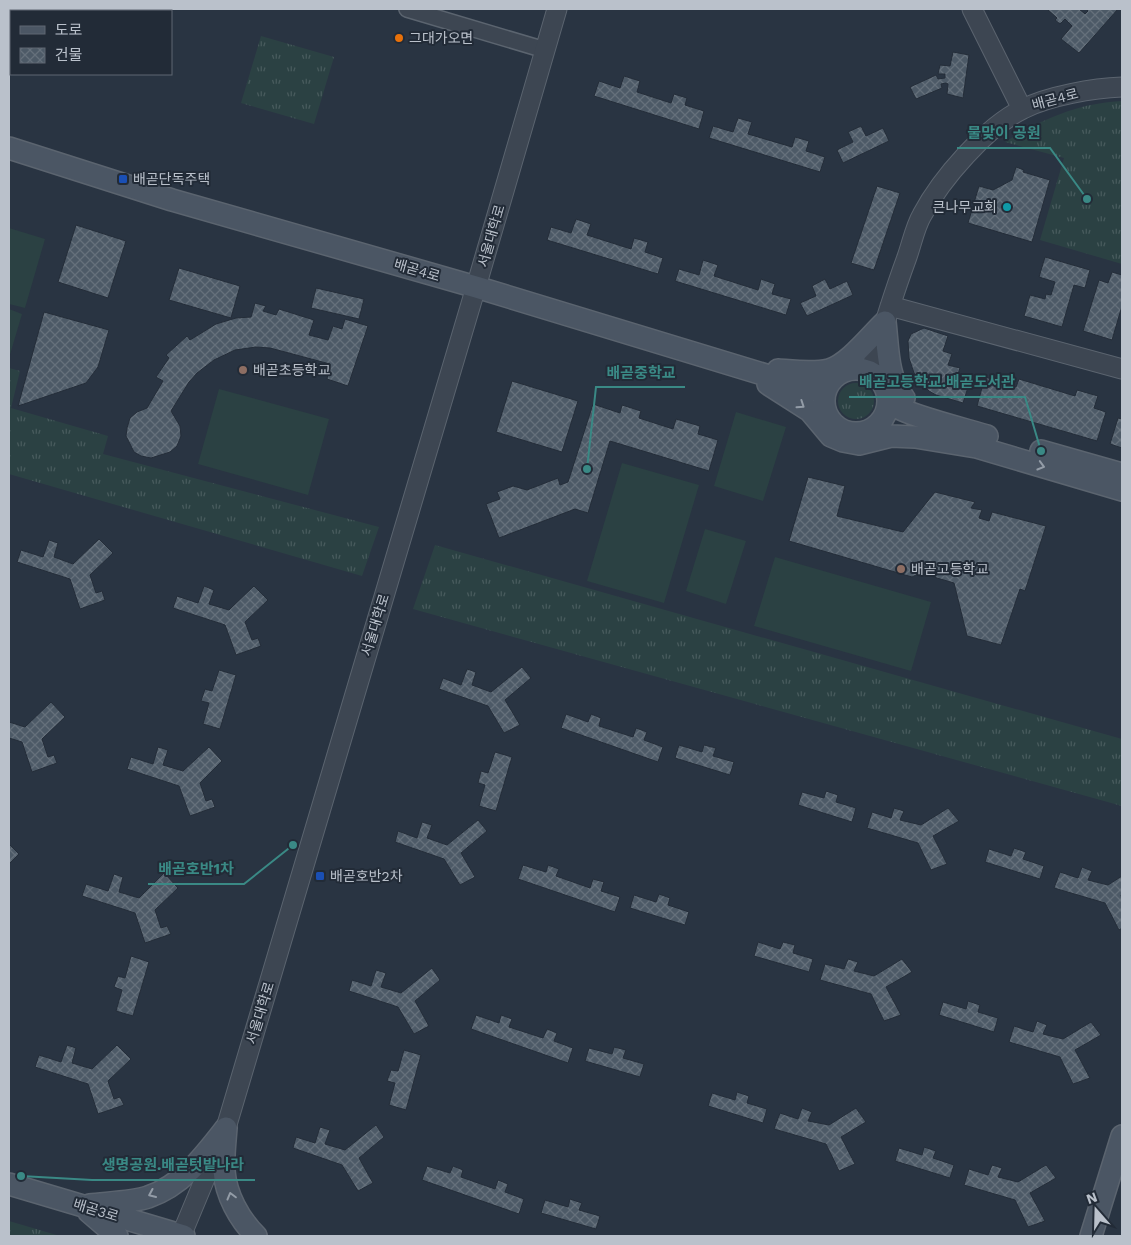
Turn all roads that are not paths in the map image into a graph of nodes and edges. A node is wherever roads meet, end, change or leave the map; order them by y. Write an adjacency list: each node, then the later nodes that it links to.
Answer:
1 (407, 9): 4 (street)
2 (557, 9): 4 (street, 서울대학로)
3 (972, 9): 6 (street)
4 (545, 50): 8 (street, 서울대학로)
5 (1122, 87): 6 (street, 배곧4로)
6 (1022, 109): 9 (street, 배곧4로)
7 (10, 148): 8 (main road, 배곧4로)
8 (476, 287): 10 (main road, 배곧4로); 19 (street, 서울대학로)
9 (887, 314): 10 (main road); 11 (street); 12 (street, 배곧4로); 16 (main road)
10 (745, 369): 13 (main road, 배곧4로); 16 (main road, one-way to 16)
11 (1122, 369)
12 (870, 373): 13 (main road); 14 (main road)
13 (825, 393): 15 (main road)
14 (888, 397): 15 (main road); 16 (main road)
15 (876, 426): 16 (main road)
16 (979, 440): 17 (main road); 18 (main road, one-way to 18)
17 (1122, 474)
18 (1122, 490)
19 (226, 1128): 22 (main road, one-way to 22); 24 (street, 서울대학로); 25 (main road, one-way to 19)
20 (1122, 1136): 26 (main road)
21 (9, 1184): 22 (main road, 배곧3로)
22 (80, 1206): 23 (main road); 24 (main road, 배곧3로)
23 (117, 1236)
24 (182, 1236)
25 (256, 1236)
26 (1091, 1236)

